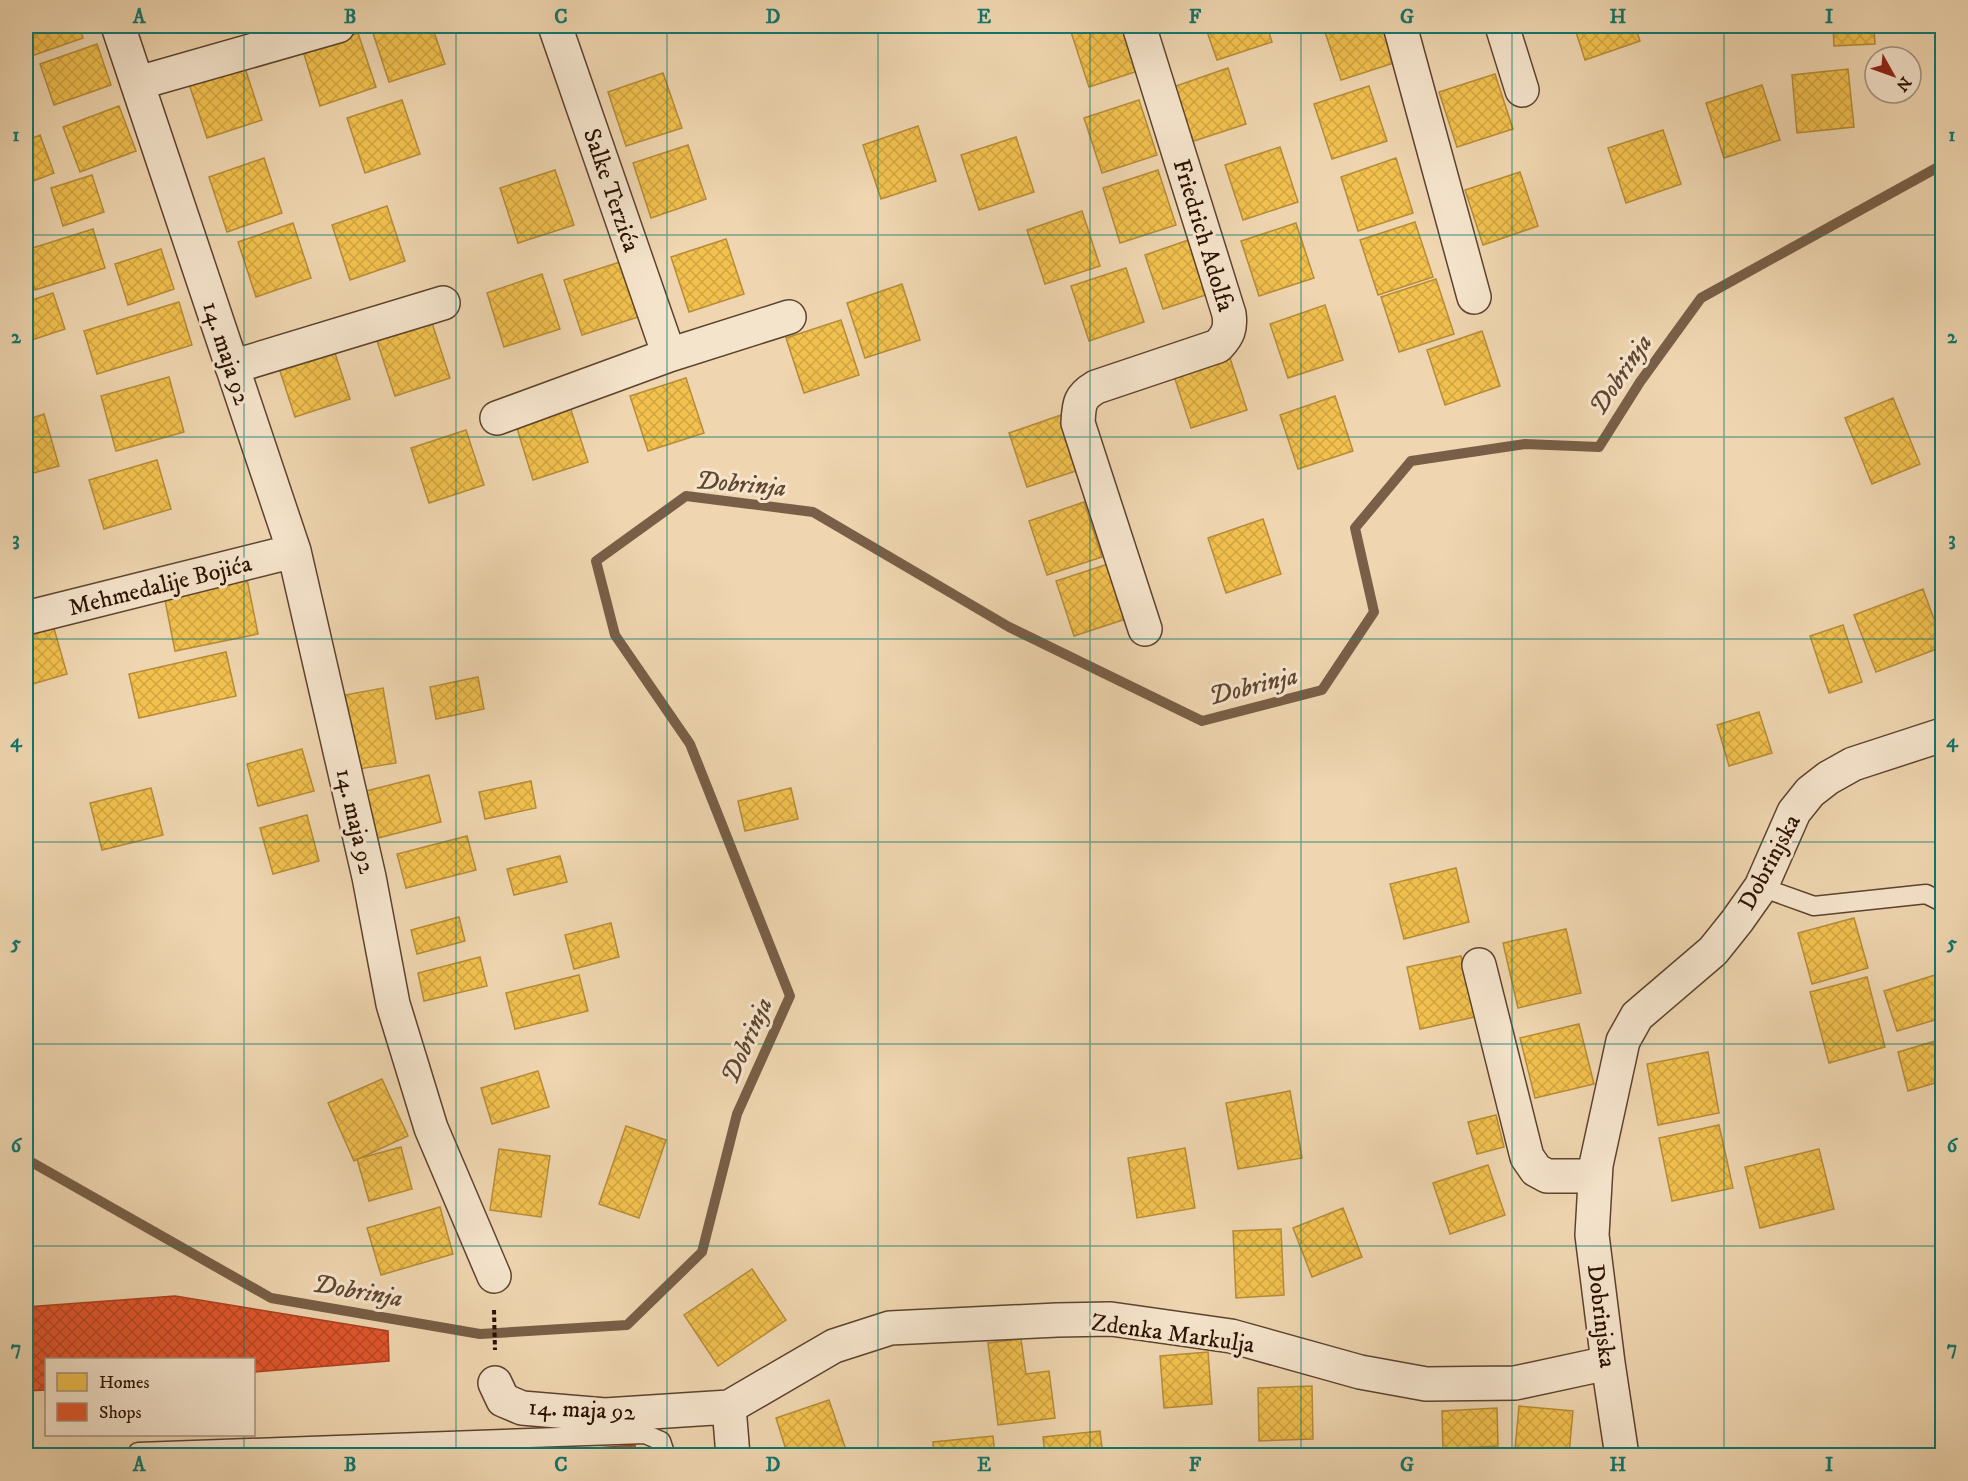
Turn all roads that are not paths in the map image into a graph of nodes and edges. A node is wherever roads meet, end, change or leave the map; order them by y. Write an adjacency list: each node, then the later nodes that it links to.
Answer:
1 (118, 26): 7 (street, 14. maja 92)
2 (339, 26): 7 (street)
3 (555, 26): 12 (street, Salke Terzića)
4 (1139, 26): 17 (street, Friedrich Adolfa)
5 (1400, 26): 9 (street)
6 (1502, 26): 8 (street)
7 (138, 82): 13 (street, 14. maja 92)
8 (1522, 90)
9 (1474, 297)
10 (443, 303): 13 (street)
11 (789, 317): 12 (street)
12 (669, 355): 14 (street)
13 (232, 367): 15 (street, 14. maja 92)
14 (497, 418)
15 (294, 551): 16 (street, Mehmedalije Bojića); 23 (street, 14. maja 92)
16 (26, 618)
17 (1145, 628)
18 (1942, 735): 19 (street, Dobrinjska)
19 (1761, 887): 20 (lane); 22 (street, Dobrinjska)
20 (1942, 902)
21 (1479, 965): 22 (street)
22 (1595, 1176): 24 (street, Dobrinjska)
23 (494, 1276)
24 (1608, 1363): 26 (street, Zdenka Markulja); 30 (street, Dobrinjska)
25 (495, 1383): 26 (street, 14. maja 92)
26 (729, 1407): 29 (street)
27 (138, 1452): 28 (lane)
28 (666, 1455)
29 (734, 1455)
30 (1622, 1455)

